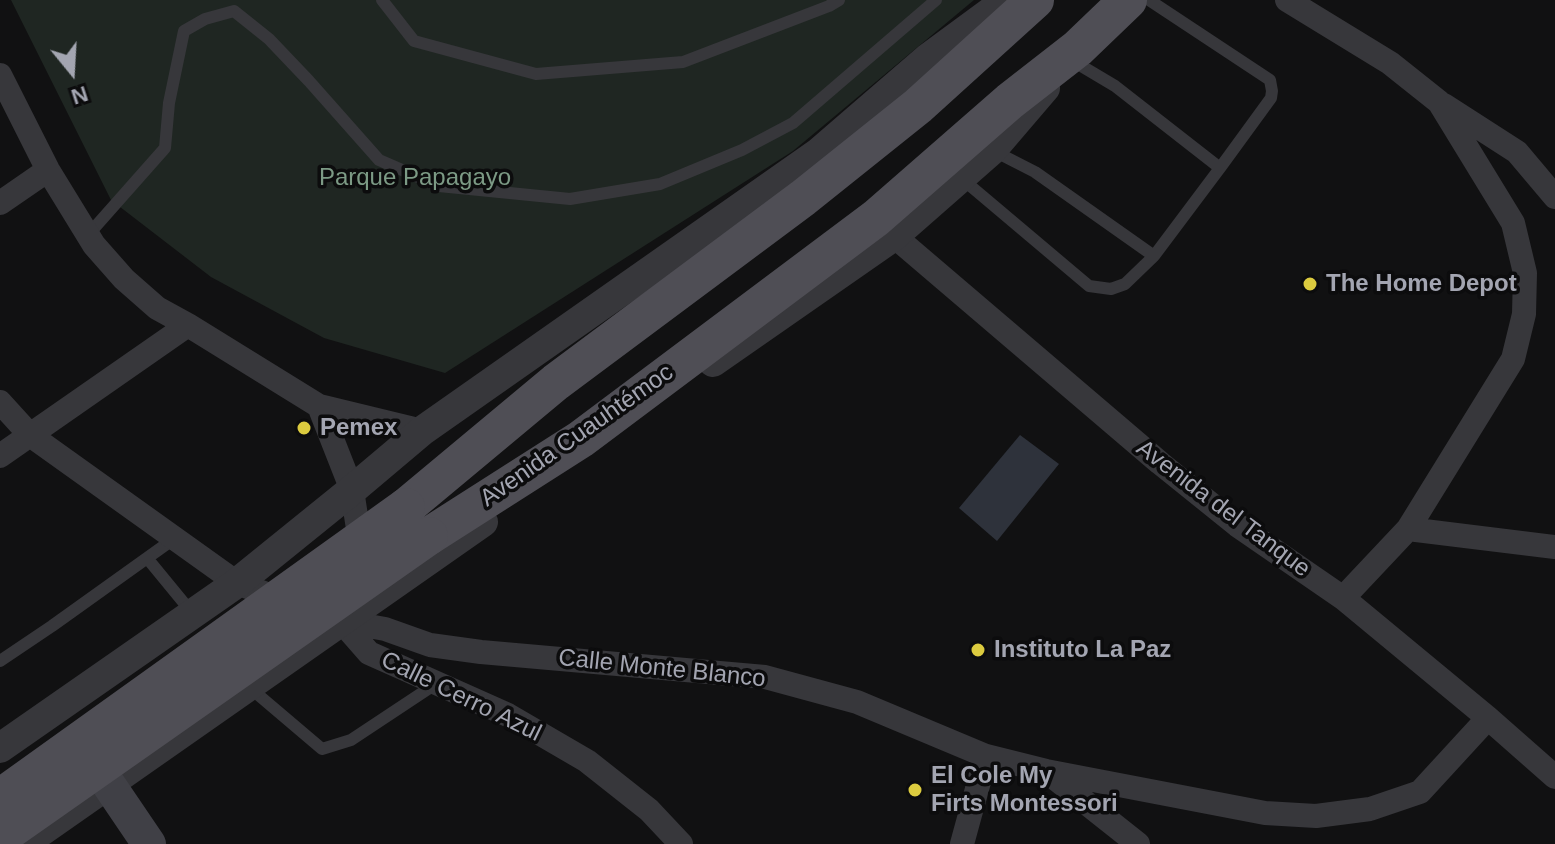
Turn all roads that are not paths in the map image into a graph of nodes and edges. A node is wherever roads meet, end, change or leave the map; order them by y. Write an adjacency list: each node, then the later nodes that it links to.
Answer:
1 (382, 0): 2 (lane)
2 (839, 0)
3 (936, 0): 18 (lane)
4 (1007, 0): 24 (street)
5 (1035, 0): 45 (main road, Avenida Cuauhtémoc, bridge)
6 (1128, 0): 9 (main road, Avenida Cuauhtémoc)
7 (1149, 0): 13 (lane)
8 (1287, 0): 11 (street)
9 (1073, 54): 12 (street); 13 (lane); 46 (main road, Avenida Cuauhtémoc, bridge)
10 (0, 75): 14 (street)
11 (1439, 102): 16 (street); 28 (street)
12 (992, 150): 15 (street); 20 (lane)
13 (1220, 168): 20 (lane)
14 (48, 170): 17 (street); 18 (street)
15 (960, 177): 19 (street); 20 (lane)
16 (1555, 197)
17 (0, 203)
18 (88, 235): 21 (street)
19 (894, 236): 33 (street, Avenida del Tanque); 35 (street)
20 (1154, 256)
21 (188, 325): 23 (street); 25 (street)
22 (0, 402): 25 (street, Calle Cerro Azul)
23 (319, 406): 24 (street); 27 (street)
24 (422, 431): 27 (street)
25 (30, 435): 26 (street); 29 (street, Calle Cerro Azul)
26 (0, 456)
27 (352, 490): 32 (street); 35 (street)
28 (1408, 529): 30 (street); 33 (street)
29 (175, 538): 31 (lane); 32 (street, Calle Cerro Azul)
30 (1555, 547)
31 (147, 558): 34 (lane); 36 (lane)
32 (237, 583): 34 (street); 35 (street, Calle Cerro Azul)
33 (1343, 598): 39 (street, Avenida del Tanque)
34 (193, 614): 40 (street)
35 (341, 621): 37 (street, Calle Cerro Azul); 38 (street); 41 (street, Calle Monte Blanco)
36 (0, 661)
37 (437, 683): 38 (lane); 49 (street, Calle Cerro Azul)
38 (248, 687): 44 (street)
39 (1488, 718): 42 (street); 43 (street, Avenida del Tanque)
40 (0, 748)
41 (986, 756): 42 (street, Calle Monte Blanco); 50 (street)
42 (1046, 771): 51 (street, Calle Monte Blanco)
43 (1555, 777)
44 (109, 785): 47 (street); 48 (main road)
45 (0, 798)
46 (0, 837)
47 (23, 844)
48 (149, 844)
49 (681, 844)
50 (962, 844)
51 (1138, 844)

